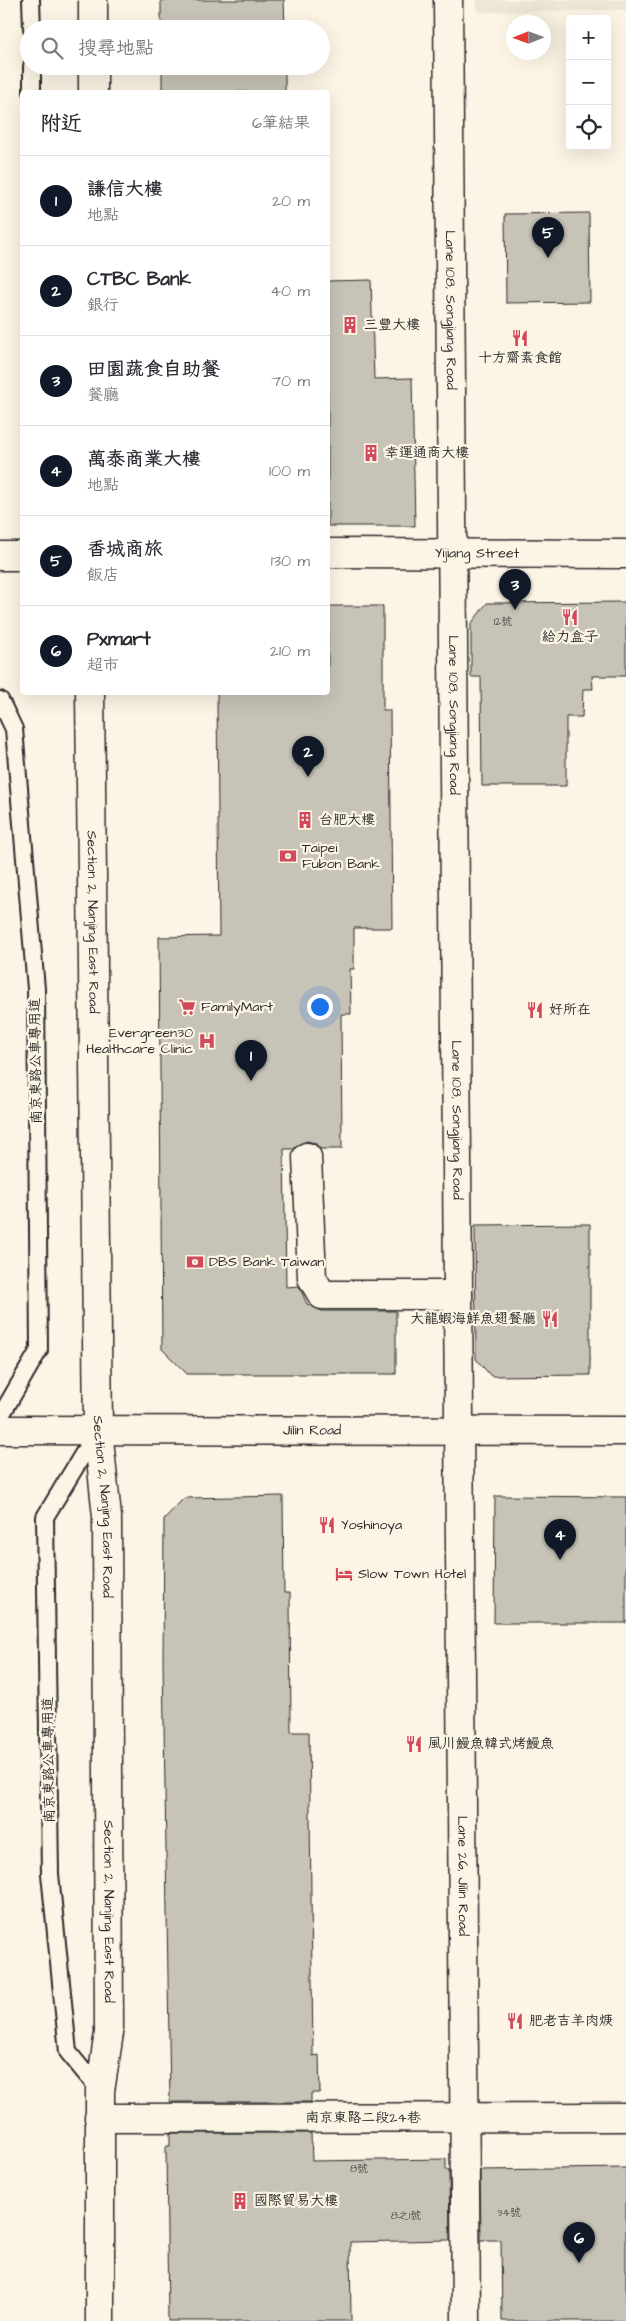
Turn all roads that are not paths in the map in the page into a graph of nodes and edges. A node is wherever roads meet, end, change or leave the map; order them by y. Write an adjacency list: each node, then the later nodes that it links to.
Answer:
1 (31, 0): 4 (lane)
2 (93, 0): 5 (street)
3 (448, 0): 11 (street, Lane 108, Songjiang Road)
4 (32, 20)
5 (93, 20)
6 (32, 75): 8 (lane)
7 (93, 75): 9 (street)
8 (32, 90)
9 (94, 90)
10 (330, 553): 11 (street, Yijiang Street)
11 (453, 553): 12 (street, Yijiang Street); 18 (street, Lane 108, Songjiang Road)
12 (626, 554)
13 (0, 556): 14 (street)
14 (20, 556)
15 (90, 695): 21 (street, Section 2, Nanjing East Road)
16 (0, 700): 19 (lane, 南京東路公車專用道)
17 (307, 1157): 18 (street)
18 (458, 1295): 22 (street, Lane 108, Songjiang Road)
19 (0, 1417)
20 (0, 1430): 21 (street, Jilin Road)
21 (98, 1430): 22 (street, Jilin Road); 24 (street, Section 2, Nanjing East Road); 24 (lane, 南京東路公車專用道)
22 (459, 1431): 23 (street, Jilin Road); 26 (street, Lane 26, Jilin Road)
23 (626, 1432)
24 (100, 2091): 25 (street, Section 2, Nanjing East Road)
25 (99, 2118): 26 (street, 南京東路二段24巷); 28 (street, Section 2, Nanjing East Road)
26 (464, 2118): 27 (street, 南京東路二段24巷); 29 (street, Lane 26, Jilin Road)
27 (626, 2118)
28 (100, 2321)
29 (466, 2321)

